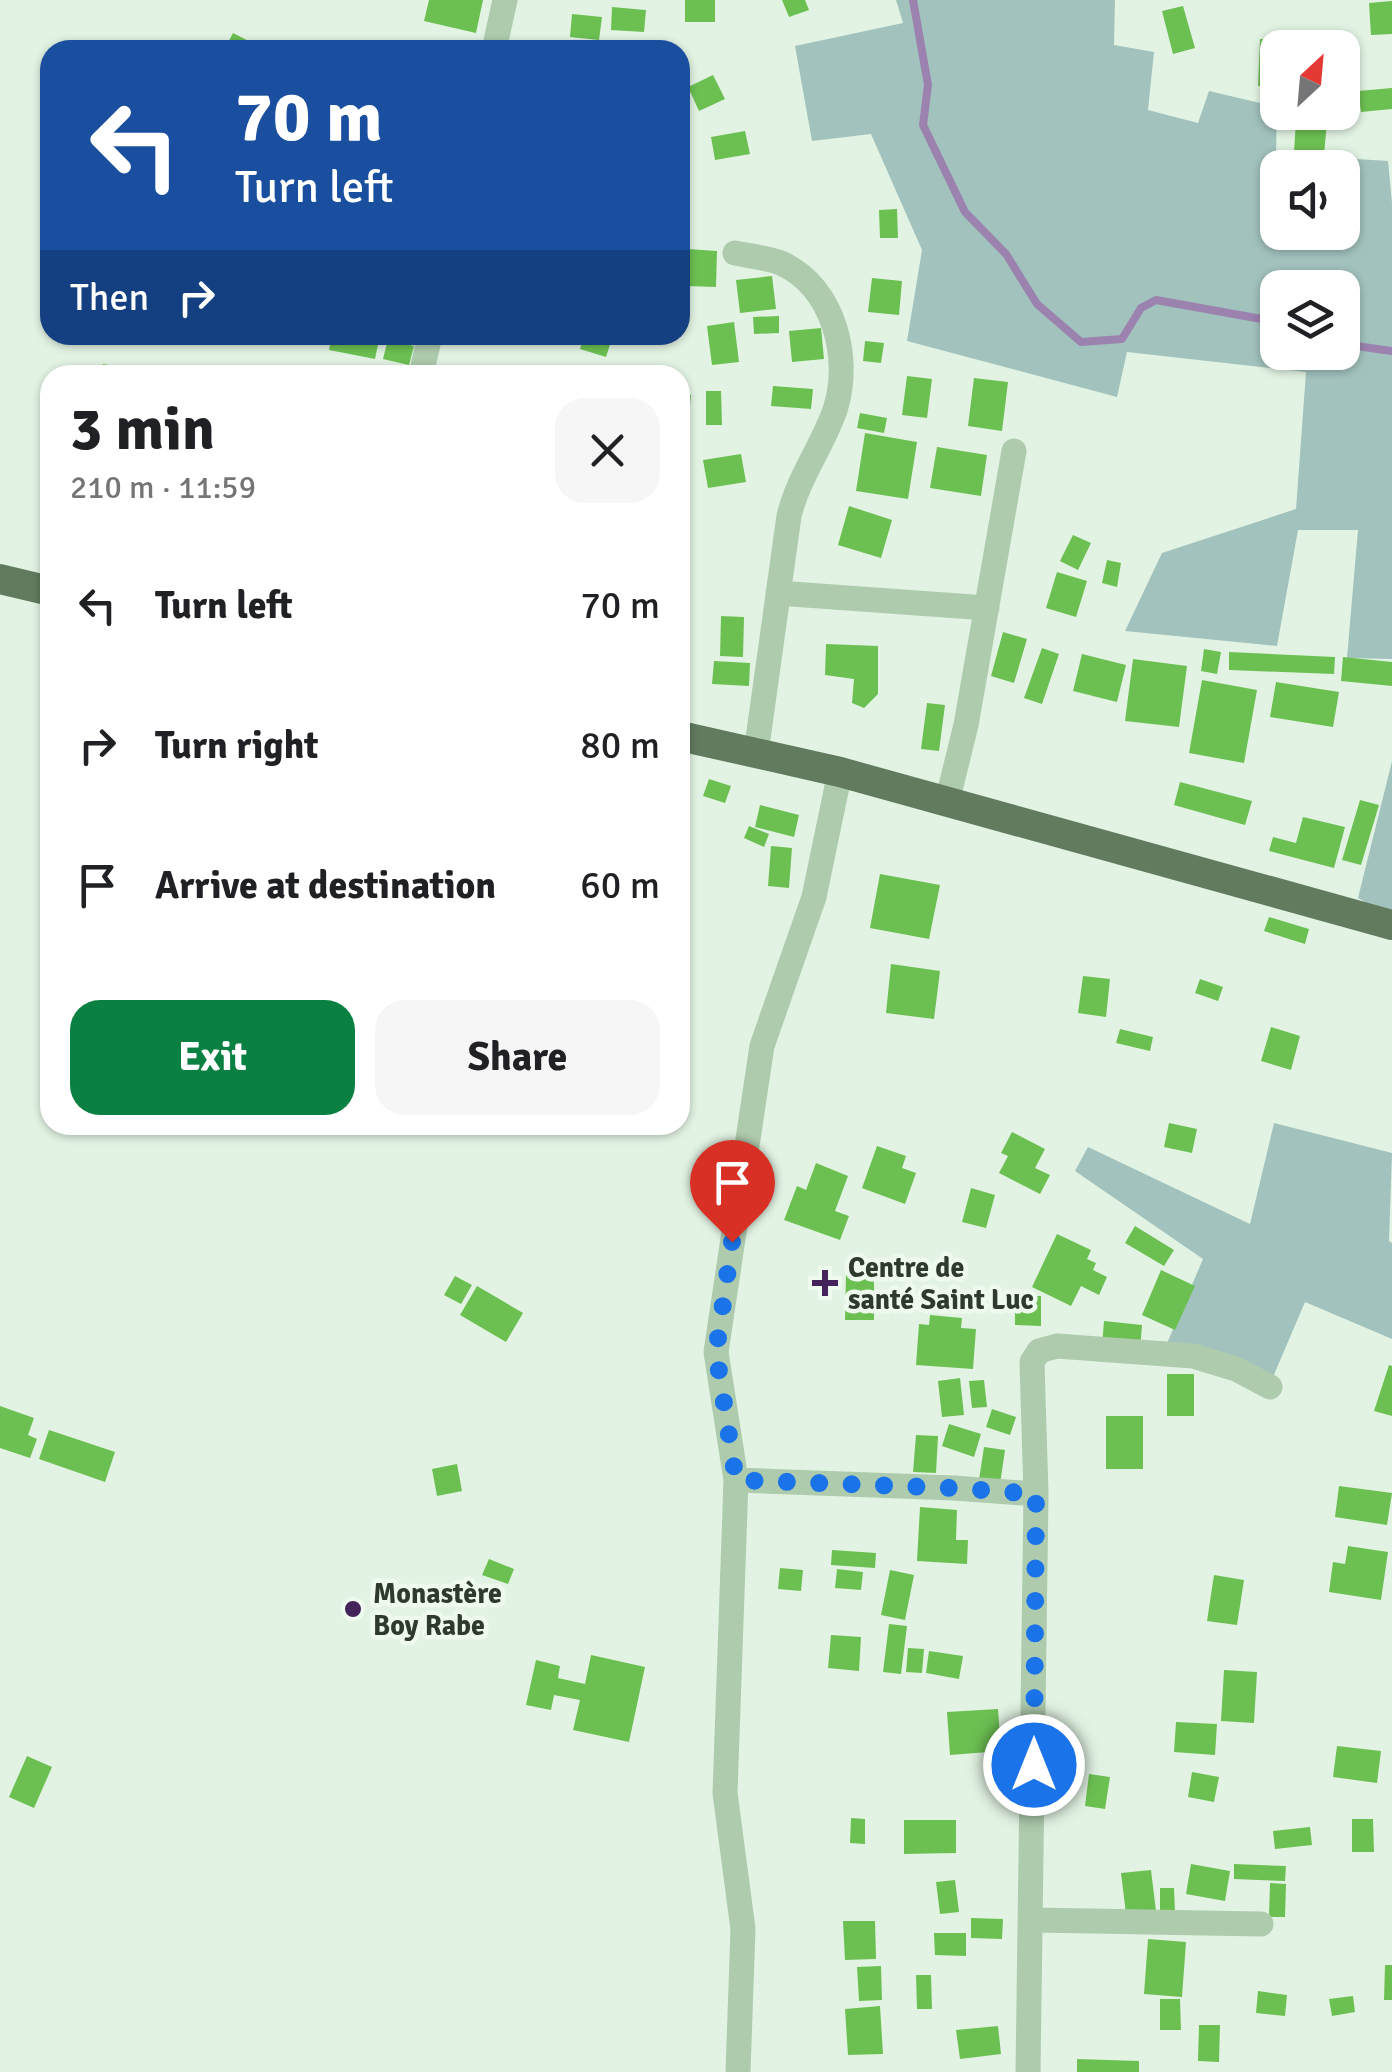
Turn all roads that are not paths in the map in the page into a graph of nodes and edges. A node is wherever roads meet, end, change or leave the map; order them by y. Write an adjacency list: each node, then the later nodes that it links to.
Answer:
1 (505, 0): 2 (street)
2 (496, 40)
3 (736, 253): 7 (street)
4 (1014, 451): 8 (street)
5 (0, 579): 6 (main road)
6 (40, 589)
7 (778, 593): 8 (street); 10 (street)
8 (987, 608): 12 (street)
9 (690, 738): 10 (main road)
10 (756, 753): 11 (main road)
11 (840, 772): 12 (main road); 15 (street)
12 (948, 802): 13 (main road)
13 (1392, 926)
14 (1270, 1387): 16 (street)
15 (736, 1480): 16 (street); 19 (street)
16 (1036, 1494): 17 (street)
17 (1032, 1920): 18 (street); 20 (street)
18 (1261, 1924)
19 (738, 2072)
20 (1028, 2072)

